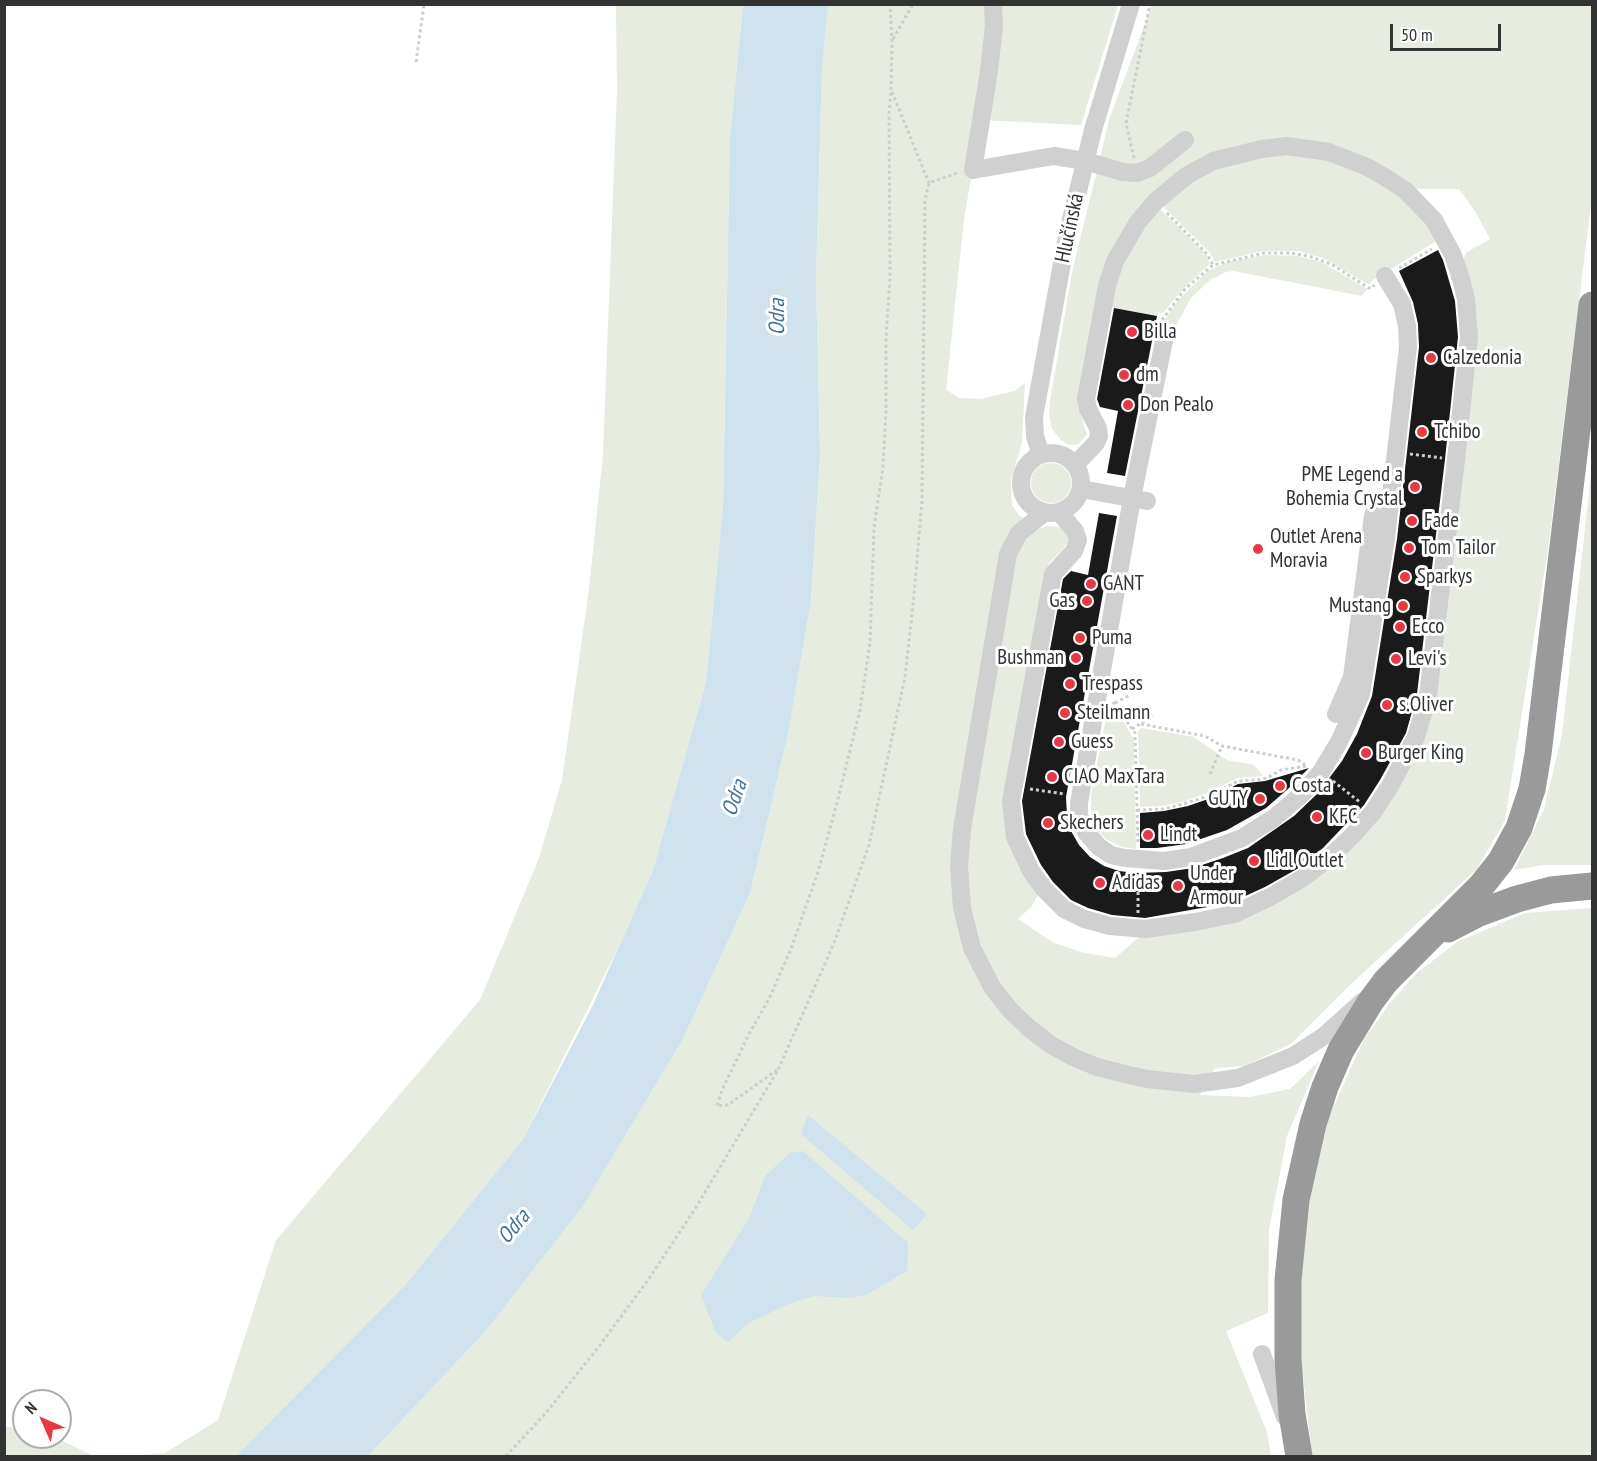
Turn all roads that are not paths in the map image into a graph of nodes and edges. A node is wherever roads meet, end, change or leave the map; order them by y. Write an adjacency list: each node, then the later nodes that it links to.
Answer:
1 (993, 4): 4 (street)
2 (1131, 4): 4 (street, Hlučínská)
3 (1185, 140): 4 (street)
4 (1085, 161): 8 (street, Hlučínská)
5 (1385, 276): 11 (street)
6 (1593, 305): 16 (highway)
7 (1165, 336): 11 (street)
8 (1041, 455): 9 (street); 12 (street)
9 (1075, 465): 10 (street); 12 (street)
10 (1081, 489): 11 (street); 12 (street)
11 (1140, 499)
12 (1051, 512): 17 (street)
13 (1373, 515): 14 (street)
14 (1336, 714)
15 (1593, 886): 16 (highway)
16 (1415, 953): 17 (highway)
17 (1386, 981): 19 (highway)
18 (1262, 1354): 19 (street)
19 (1298, 1453)

